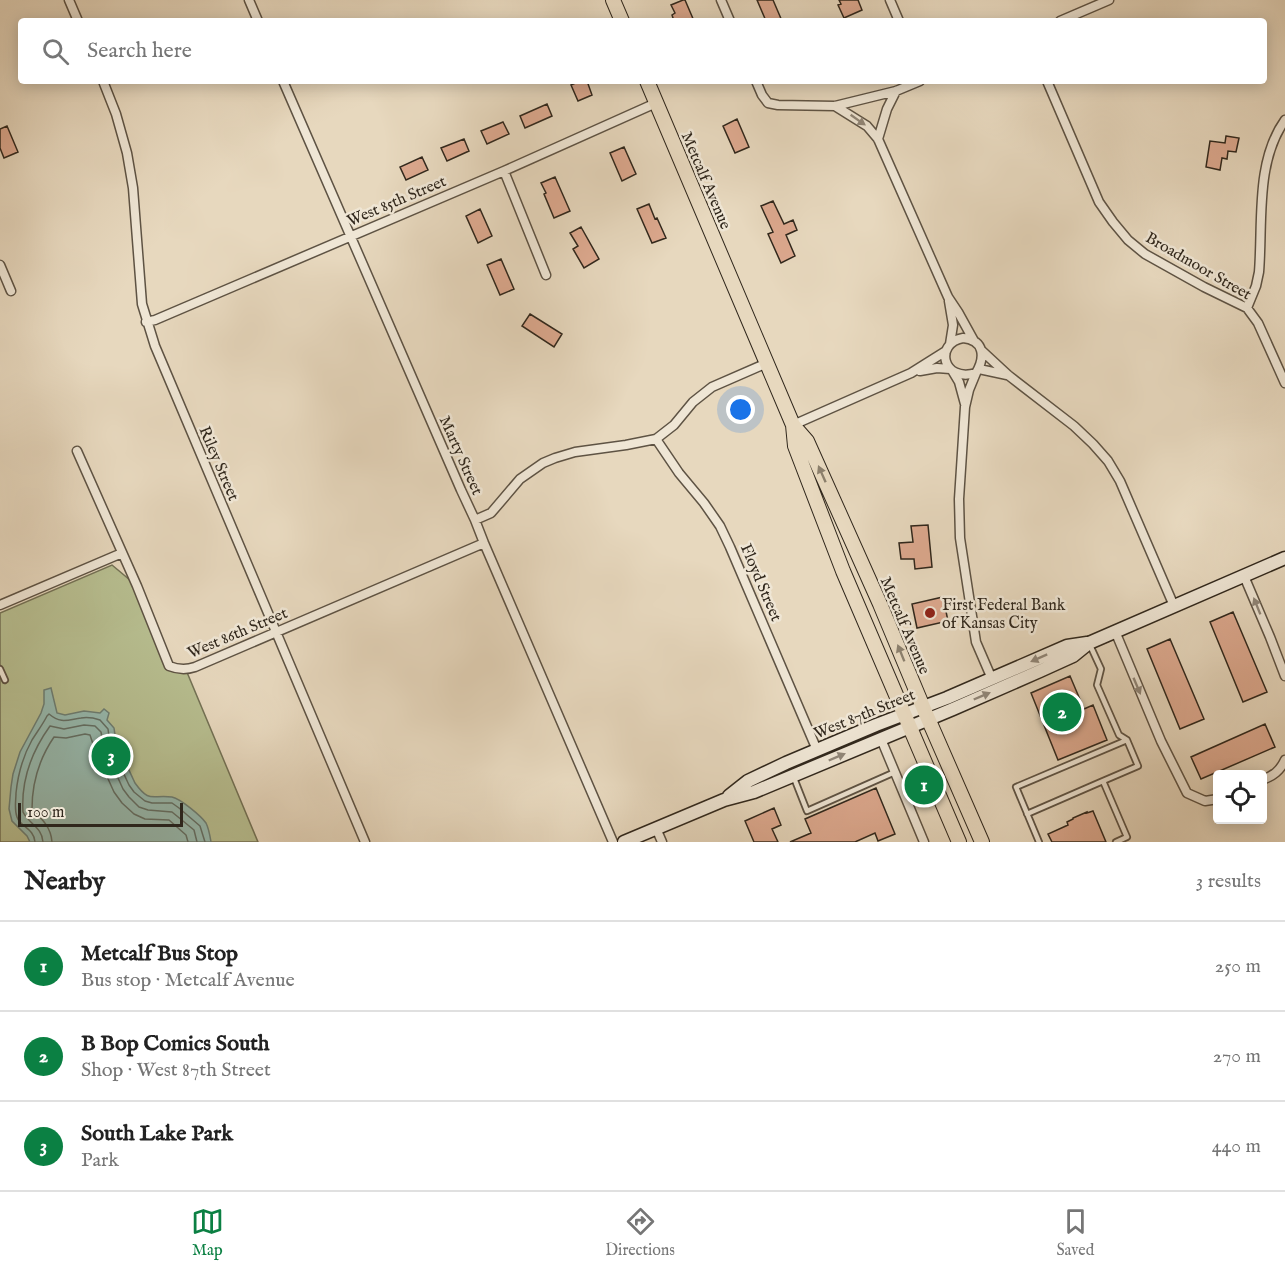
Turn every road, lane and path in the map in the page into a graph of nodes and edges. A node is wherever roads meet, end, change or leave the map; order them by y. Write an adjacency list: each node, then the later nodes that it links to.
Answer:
1 (69, 0): 7 (street)
2 (249, 0): 8 (street)
3 (613, 0): 9 (main road)
4 (721, 0): 10 (street)
5 (890, 0): 11 (street)
6 (1109, 0): 12 (street)
7 (77, 18)
8 (257, 18)
9 (621, 18)
10 (729, 18)
11 (898, 18)
12 (1067, 18)
13 (104, 84): 31 (street, Riley Street)
14 (284, 84): 25 (street, Marty Street)
15 (648, 84): 20 (main road, Metcalf Avenue)
16 (757, 84): 21 (street)
17 (913, 84): 19 (street)
18 (1048, 84): 30 (street, Broadmoor Street)
19 (896, 91): 21 (street); 23 (street)
20 (656, 103): 24 (street, West 85th Street); 35 (main road, Metcalf Avenue)
21 (835, 106): 23 (street, one-way to 23)
22 (1285, 120): 30 (street)
23 (878, 139): 29 (street)
24 (504, 171): 25 (street, West 85th Street); 27 (street)
25 (350, 236): 31 (street, West 85th Street); 45 (street, Marty Street)
26 (0, 265): 28 (street)
27 (546, 275)
28 (11, 291)
29 (948, 297): 32 (street); 33 (street)
30 (1247, 308): 40 (street, Broadmoor Street)
31 (146, 322): 53 (street, Riley Street)
32 (974, 341): 33 (street); 34 (street)
33 (948, 347): 36 (street); 38 (street)
34 (981, 350): 37 (street); 39 (street)
35 (767, 363): 42 (main road, Metcalf Avenue); 43 (street)
36 (951, 370): 37 (street); 38 (street); 41 (street)
37 (977, 371): 39 (street); 41 (street)
38 (911, 373): 42 (street)
39 (1008, 375): 51 (street)
40 (1285, 383)
41 (965, 407): 57 (street)
42 (792, 425): 59 (main road, Metcalf Avenue, one-way to 42); 60 (main road, Metcalf Avenue)
43 (656, 439): 45 (street); 63 (street, Floyd Street)
44 (77, 451): 47 (street)
45 (475, 520): 46 (street, Marty Street)
46 (484, 543): 53 (street, West 86th Street); 74 (street, Marty Street)
47 (122, 553): 50 (street); 53 (street, West 86th Street)
48 (1285, 558): 49 (street, West 87th Street)
49 (1244, 576): 51 (street, West 87th Street); 56 (street, one-way to 49)
50 (0, 605)
51 (1174, 606): 52 (street, West 87th Street)
52 (1115, 631): 54 (street, West 87th Street); 70 (street, one-way to 70)
53 (276, 632): 73 (street, Riley Street)
54 (1089, 643): 57 (street, West 87th Street, one-way to 57); 59 (street, West 87th Street, one-way to 54); 62 (lane)
55 (0, 669): 58 (lane)
56 (1285, 676)
57 (992, 679): 59 (street, West 87th Street)
58 (5, 680)
59 (926, 713): 60 (street, West 87th Street); 79 (main road, Metcalf Avenue)
60 (907, 720): 61 (street, West 87th Street); 63 (street, West 87th Street); 78 (main road, Metcalf Avenue)
61 (881, 739): 65 (street); 66 (street, West 87th Street, one-way to 61)
62 (1127, 740): 68 (lane); 71 (lane)
63 (817, 750): 69 (street, West 87th Street)
64 (1285, 760): 67 (street)
65 (895, 772): 66 (lane); 77 (street)
66 (793, 775): 69 (street, West 87th Street)
67 (1267, 778)
68 (1103, 782): 71 (lane); 81 (lane)
69 (724, 800): 72 (street, West 87th Street)
70 (1213, 800)
71 (1027, 814): 80 (lane)
72 (656, 828): 75 (street, West 87th Street); 76 (street)
73 (365, 842)
74 (613, 842)
75 (624, 842)
76 (662, 842)
77 (924, 842)
78 (960, 842)
79 (982, 842)
80 (1039, 842)
81 (1116, 842)

